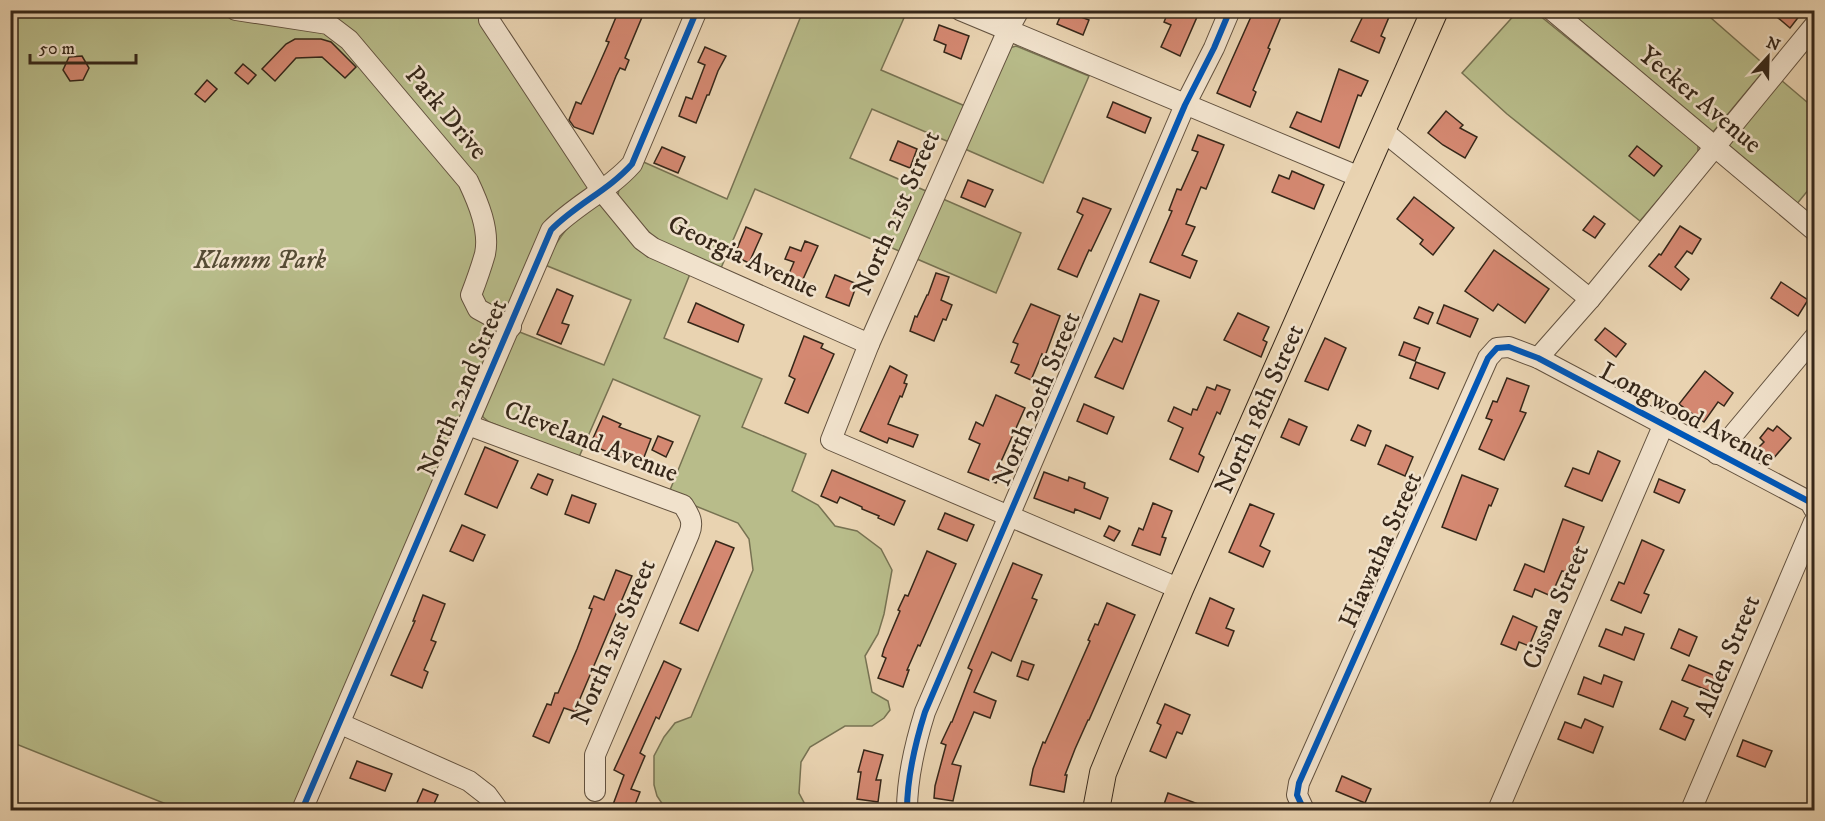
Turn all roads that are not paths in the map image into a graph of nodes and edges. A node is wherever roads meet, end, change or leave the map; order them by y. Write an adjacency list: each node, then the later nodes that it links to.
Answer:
1 (236, 10): 18 (street, Park Drive)
2 (697, 10): 15 (street, North 22nd Street)
3 (960, 10): 10 (street)
4 (1019, 10): 10 (street, North 21st Street)
5 (1230, 10): 11 (street, North 20th Street)
6 (1435, 10): 12 (main road, North 18th Street)
7 (1552, 10): 13 (street, Yecker Avenue)
8 (489, 20): 15 (street, Georgia Avenue)
9 (1815, 26): 13 (street)
10 (1008, 30): 11 (street); 20 (street, North 21st Street)
11 (1185, 105): 14 (street); 26 (street, North 20th Street)
12 (1383, 131): 14 (main road, North 18th Street); 17 (street)
13 (1714, 147): 16 (street, Yecker Avenue); 17 (street)
14 (1362, 178): 29 (main road, North 18th Street)
15 (601, 190): 18 (street, North 22nd Street); 20 (street, Georgia Avenue)
16 (1815, 230)
17 (1590, 299): 21 (street)
18 (511, 327): 22 (street, North 22nd Street)
19 (1815, 338): 24 (street)
20 (869, 344): 26 (street, North 21st Street)
21 (1538, 358): 23 (street, Longwood Avenue); 36 (street, Hiawatha Street)
22 (468, 425): 27 (street, Cleveland Avenue); 30 (street, North 22nd Street)
23 (1663, 426): 24 (street, Longwood Avenue); 37 (street, Cissna Street)
24 (1717, 454): 25 (street, Longwood Avenue)
25 (1815, 509)
26 (1008, 515): 29 (street); 34 (street, North 20th Street)
27 (691, 517): 31 (street, North 21st Street)
28 (1815, 522): 38 (street, Alden Street)
29 (1180, 589): 35 (main road, North 18th Street)
30 (341, 724): 32 (street, North 22nd Street); 33 (street)
31 (595, 790)
32 (302, 810)
33 (498, 810)
34 (907, 810)
35 (1096, 810)
36 (1304, 810)
37 (1498, 810)
38 (1691, 810)

